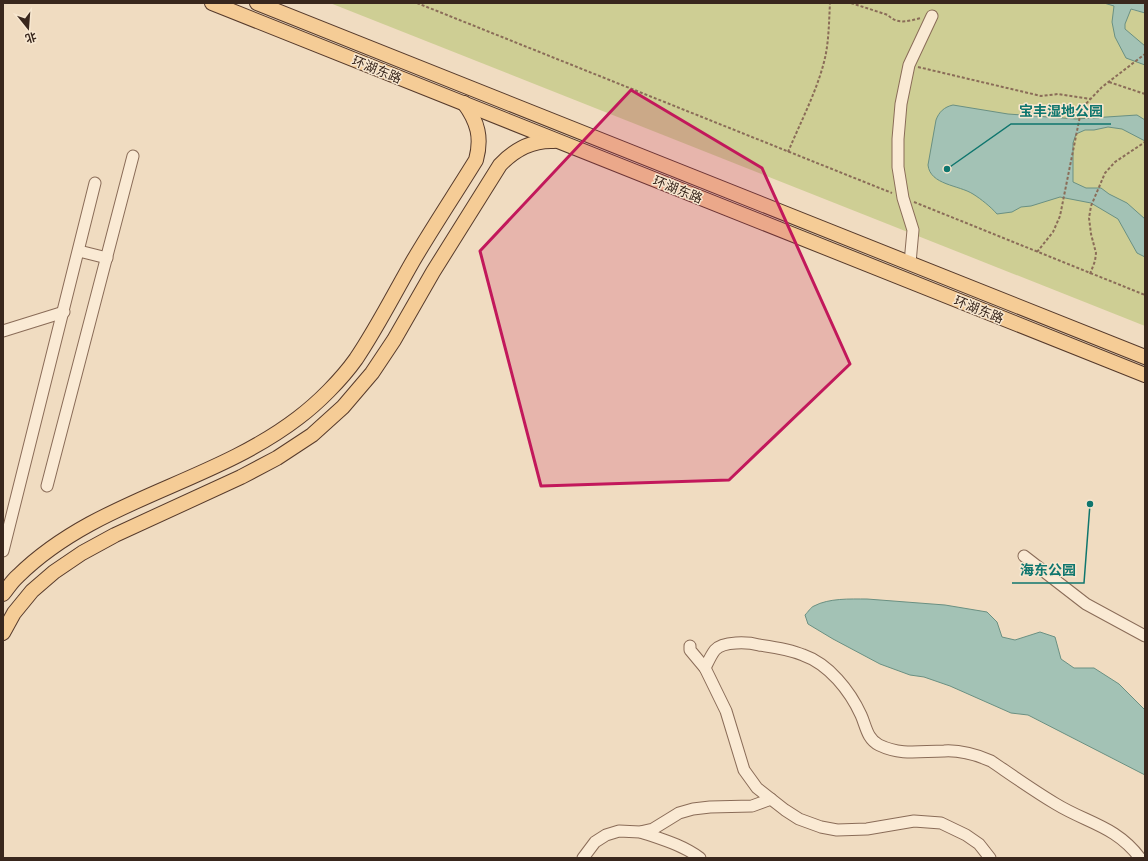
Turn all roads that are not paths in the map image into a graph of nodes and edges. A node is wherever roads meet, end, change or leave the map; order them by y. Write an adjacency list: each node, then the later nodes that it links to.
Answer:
1 (212, 3): 4 (main road, 环湖东路)
2 (257, 3): 10 (main road, 环湖东路)
3 (932, 16): 10 (street)
4 (464, 104): 5 (main road, 环湖东路); 18 (main road)
5 (558, 141): 14 (main road, 环湖东路); 19 (main road)
6 (133, 156): 9 (street)
7 (95, 183): 8 (street)
8 (79, 251): 9 (street); 11 (street)
9 (106, 258): 15 (street)
10 (910, 263): 13 (main road, 环湖东路)
11 (64, 312): 12 (street); 16 (street)
12 (3, 332)
13 (1145, 357)
14 (1145, 375)
15 (47, 486)
16 (3, 551)
17 (1024, 556): 20 (street)
18 (4, 589)
19 (3, 633)
20 (1145, 636)
21 (690, 646): 22 (street)
22 (704, 668): 23 (street); 28 (street)
23 (771, 799): 24 (street); 27 (street)
24 (640, 832): 25 (street); 26 (street)
25 (583, 858)
26 (700, 858)
27 (990, 858)
28 (1140, 858)

